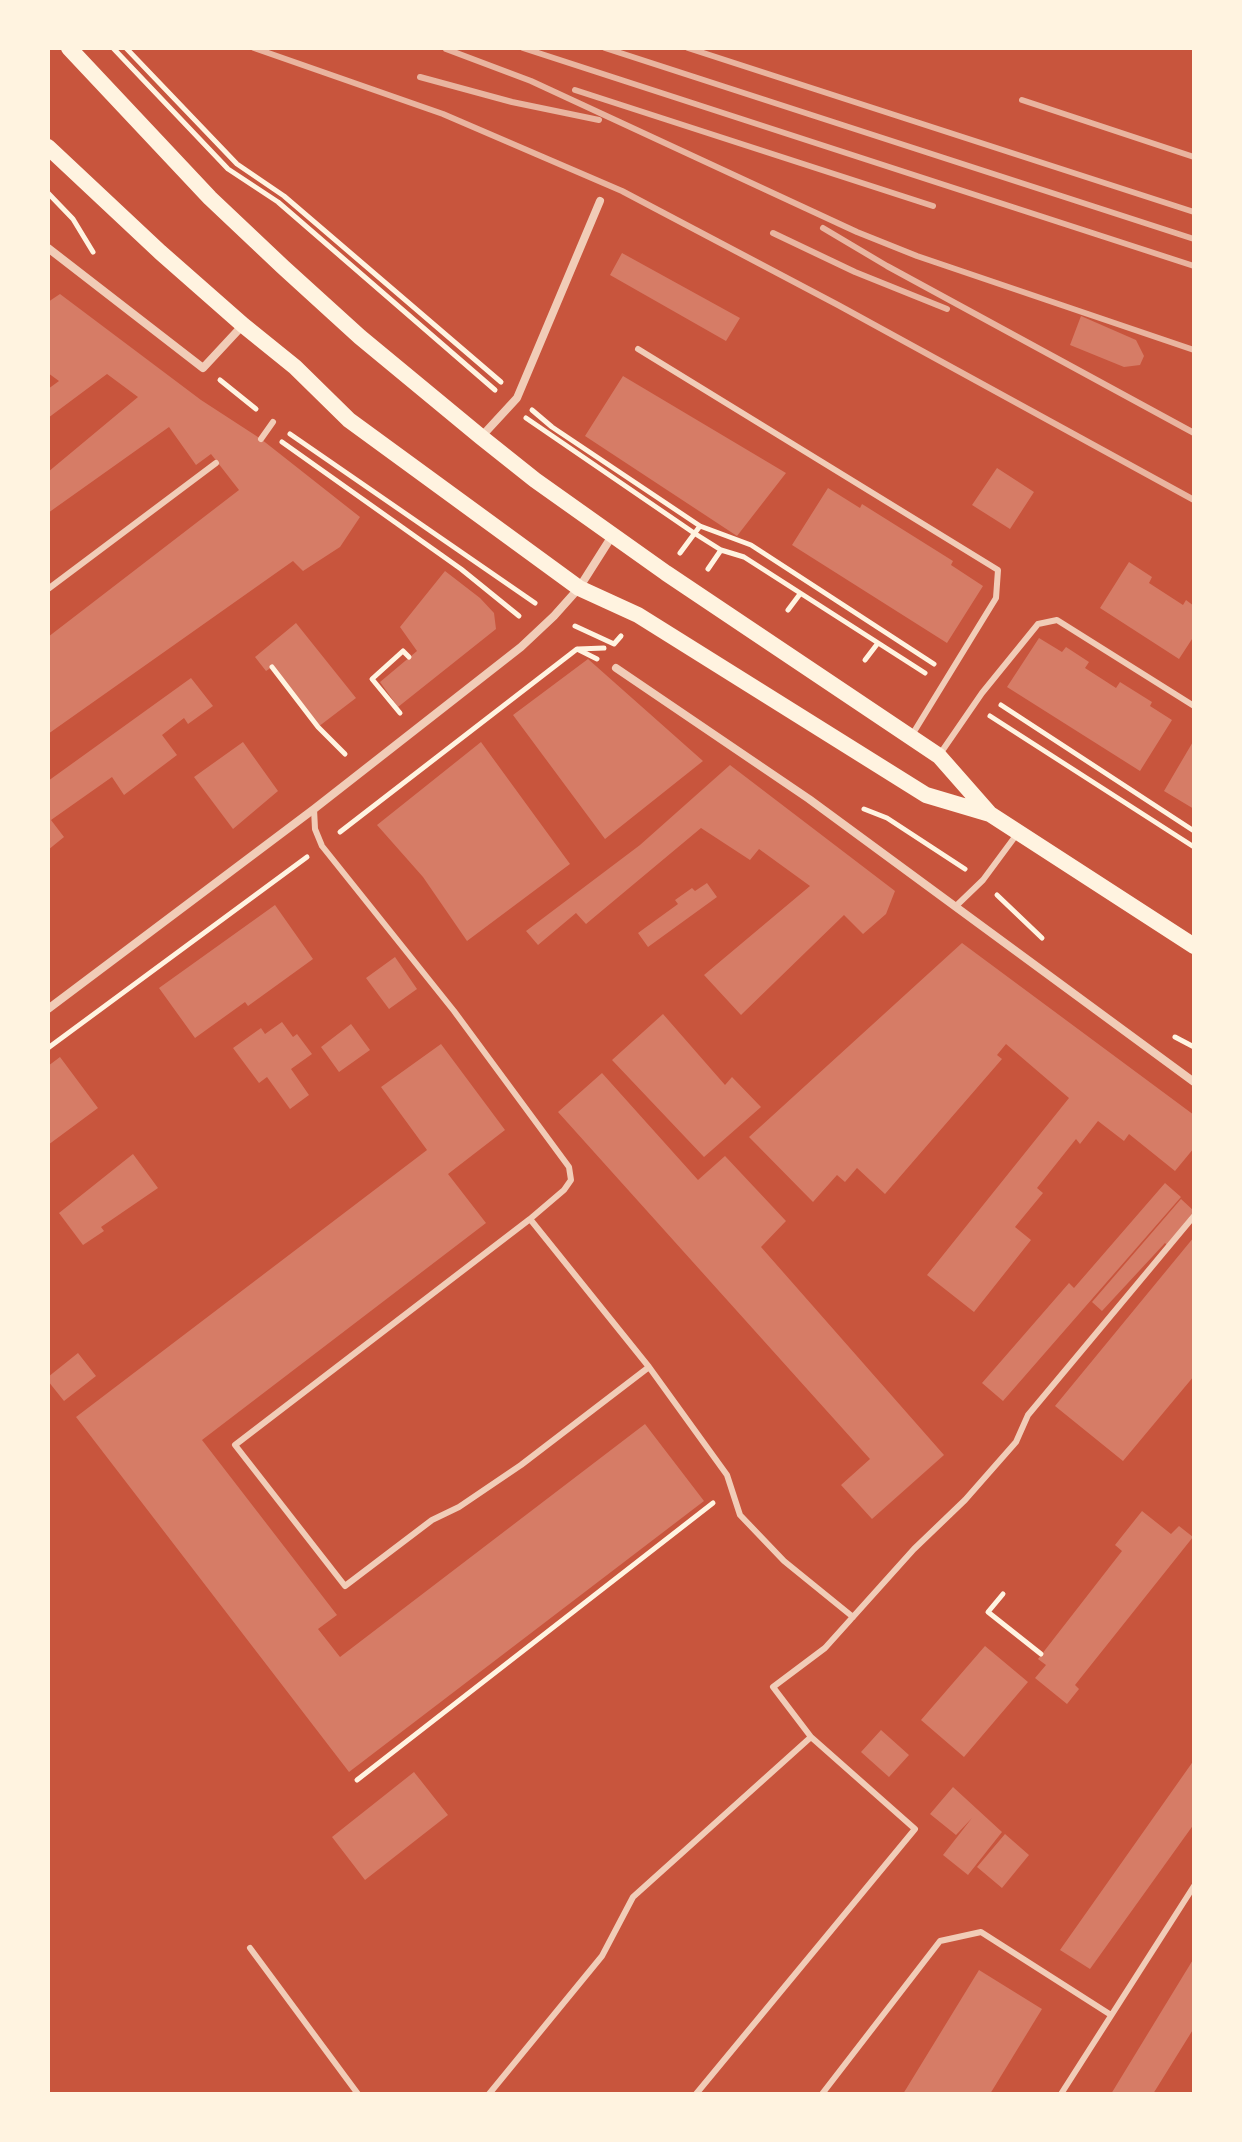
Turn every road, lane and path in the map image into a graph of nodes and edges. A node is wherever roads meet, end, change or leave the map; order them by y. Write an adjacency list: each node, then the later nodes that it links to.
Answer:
1 (69, 48): 16 (main road)
2 (113, 48): 13 (path)
3 (126, 48): 12 (path)
4 (48, 147): 9 (main road)
5 (48, 193): 8 (path)
6 (600, 201): 12 (street)
7 (48, 248): 8 (street)
8 (120, 302): 11 (street)
9 (243, 325): 11 (street); 21 (main road)
10 (638, 349): 31 (lane)
11 (203, 368): 14 (path)
12 (517, 398): 13 (street); 19 (path)
13 (510, 406): 16 (street); 19 (path)
14 (273, 422): 15 (lane)
15 (266, 431): 17 (lane); 25 (path)
16 (481, 437): 20 (main road)
17 (261, 439)
18 (216, 463): 22 (lane)
19 (694, 533): 23 (path)
20 (612, 536): 21 (street); 35 (main road)
21 (579, 588): 38 (street); 39 (main road)
22 (48, 589)
23 (800, 594): 24 (path); 26 (path)
24 (788, 610)
25 (519, 616)
26 (878, 643): 28 (path); 31 (path)
27 (409, 657): 34 (path)
28 (865, 660)
29 (272, 667): 36 (path)
30 (616, 668): 41 (path); 43 (street)
31 (944, 685): 35 (lane)
32 (974, 706): 33 (lane); 37 (lane); 42 (path)
33 (1194, 706)
34 (400, 713)
35 (911, 738): 37 (main road)
36 (345, 754)
37 (939, 756): 39 (main road)
38 (314, 809): 41 (lane); 45 (street)
39 (990, 814): 40 (main road)
40 (1018, 833): 43 (lane); 44 (main road)
41 (322, 846): 46 (path); 49 (lane)
42 (1194, 847)
43 (955, 907): 47 (street)
44 (1194, 946)
45 (48, 1009)
46 (48, 1048)
47 (1194, 1082)
48 (1194, 1216): 53 (lane)
49 (530, 1219): 50 (lane); 50 (lane)
50 (649, 1367): 53 (lane)
51 (724, 1495): 56 (path)
52 (1003, 1594): 54 (path)
53 (853, 1617): 55 (lane)
54 (1041, 1654)
55 (811, 1737): 61 (lane); 62 (lane)
56 (357, 1780)
57 (1194, 1886): 59 (lane)
58 (250, 1948): 60 (lane)
59 (1111, 2015): 63 (lane); 64 (lane)
60 (358, 2094)
61 (489, 2094)
62 (696, 2094)
63 (822, 2094)
64 (1061, 2094)

